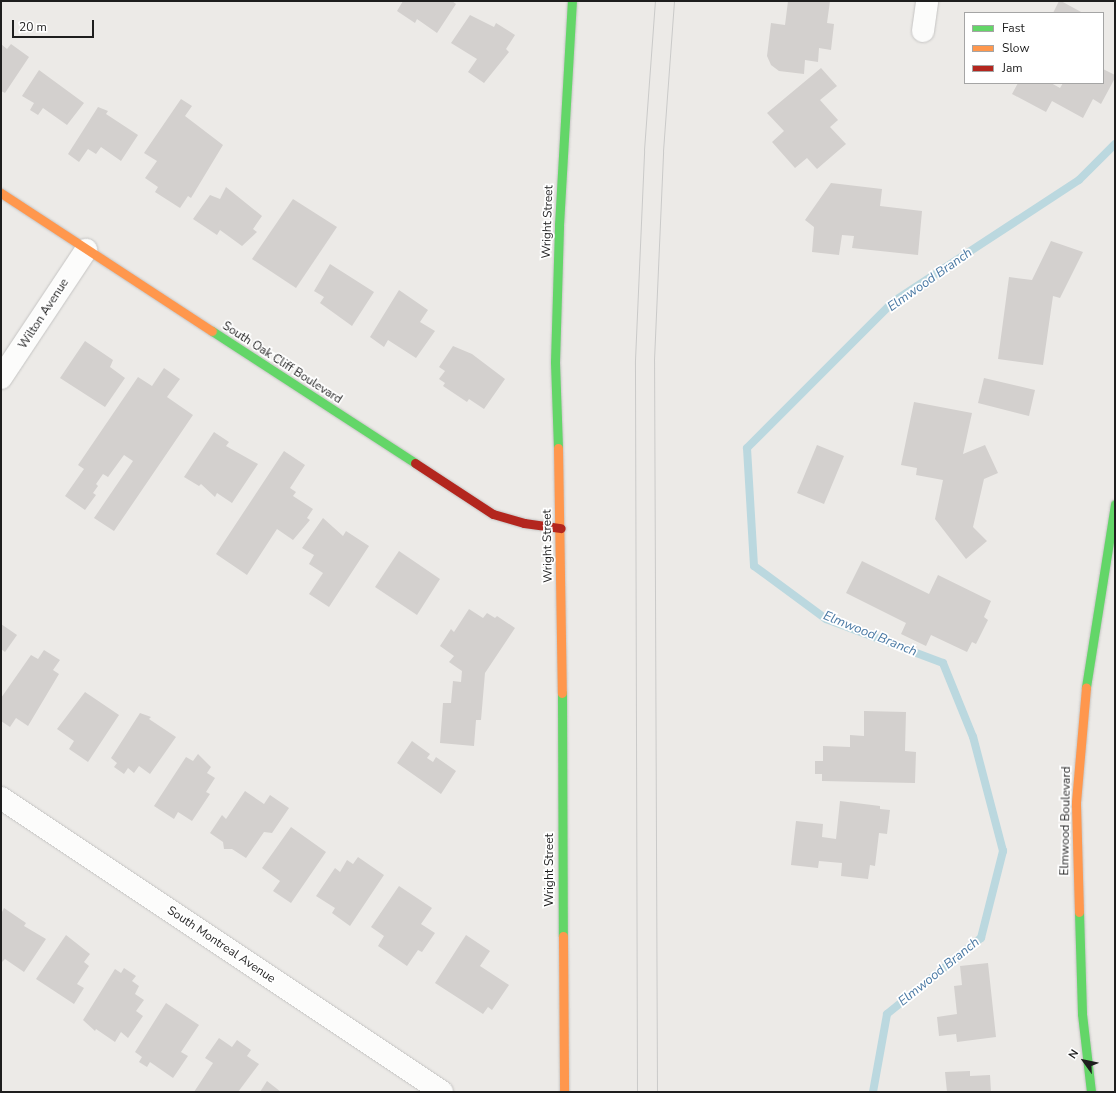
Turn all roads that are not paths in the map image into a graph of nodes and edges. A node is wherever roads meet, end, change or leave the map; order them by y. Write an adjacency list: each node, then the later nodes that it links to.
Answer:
1 (572, 1): 8 (street, Wright Street)
2 (927, 1): 3 (street)
3 (923, 31)
4 (1, 193): 5 (street, South Oak Cliff Boulevard)
5 (86, 250): 6 (street, Wilton Avenue); 8 (street, South Oak Cliff Boulevard)
6 (1, 378)
7 (1115, 504): 12 (street, Elmwood Boulevard)
8 (561, 528): 11 (street, Wright Street)
9 (1, 798): 10 (street, South Montreal Avenue)
10 (442, 1092)
11 (564, 1092)
12 (1091, 1092)

